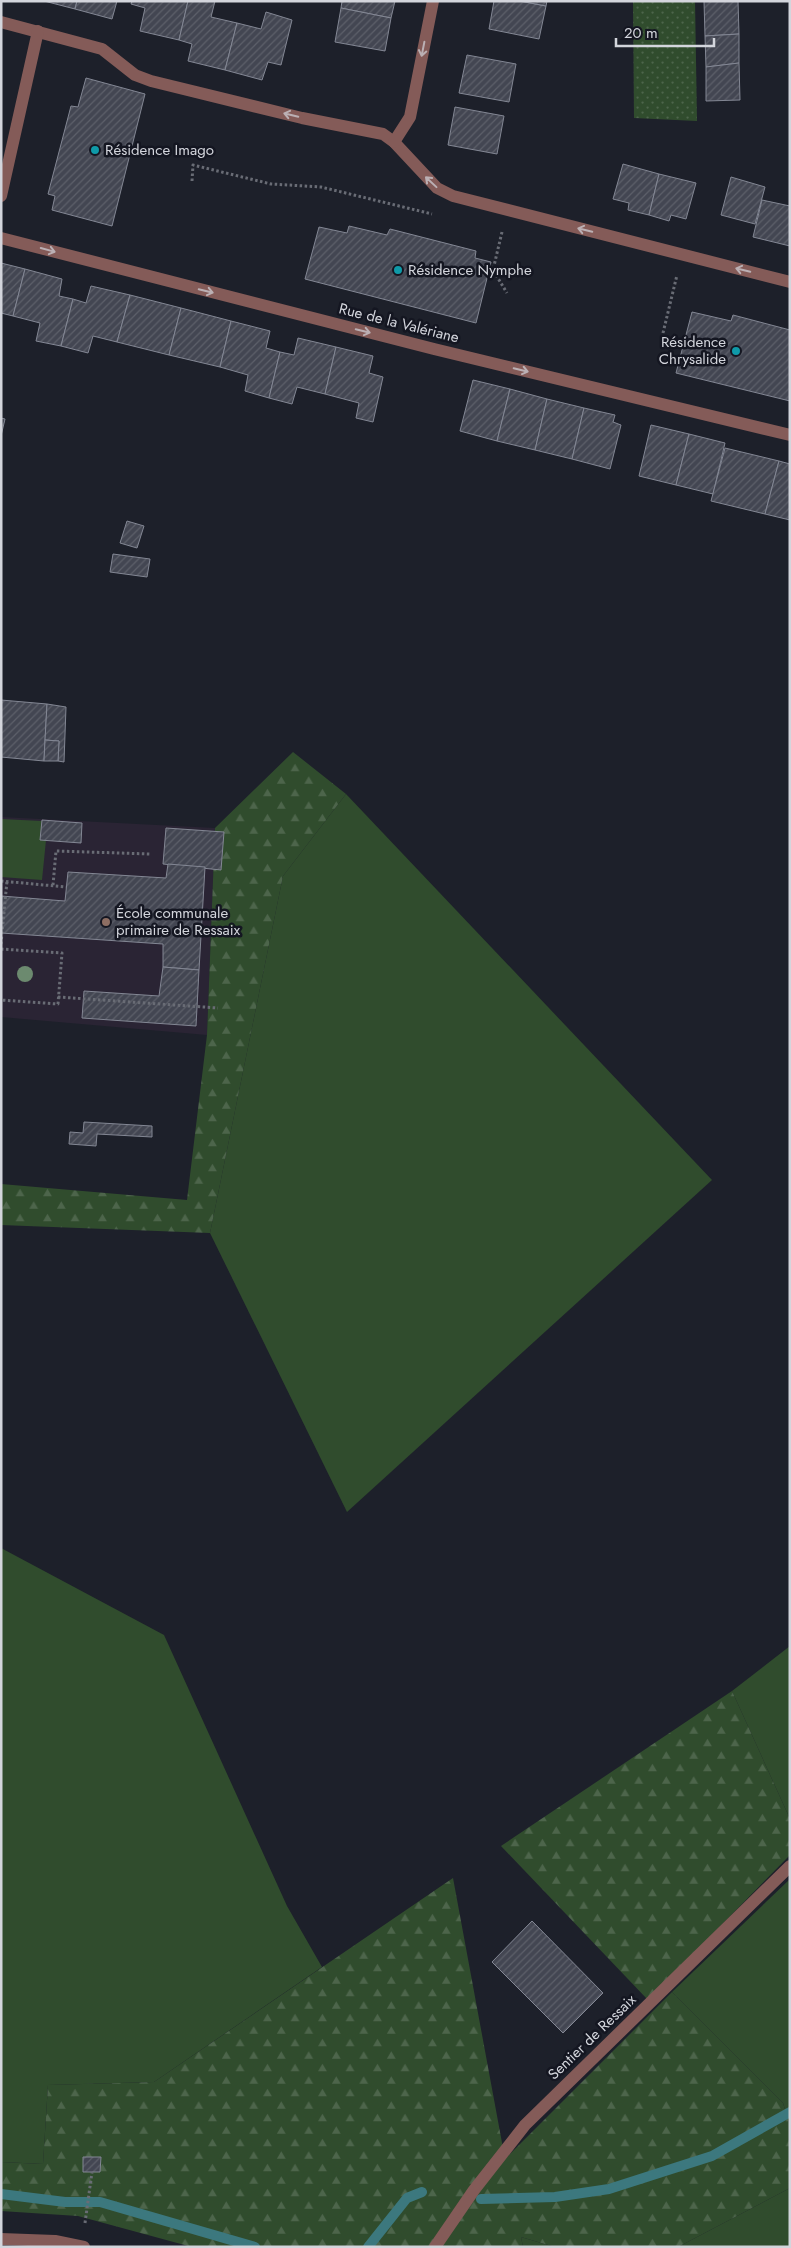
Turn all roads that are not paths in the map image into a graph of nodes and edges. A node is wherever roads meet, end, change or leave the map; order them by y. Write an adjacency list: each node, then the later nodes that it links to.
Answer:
1 (433, 1): 4 (street, one-way to 4)
2 (1, 22): 3 (street)
3 (38, 31): 4 (street, one-way to 3); 5 (street)
4 (394, 142): 7 (street, one-way to 4)
5 (1, 196)
6 (1, 238): 8 (street, Rue de la Valériane, one-way to 8)
7 (790, 282)
8 (790, 435)
9 (790, 1866): 12 (street, Sentier de Ressaix)
10 (1, 2239): 11 (street)
11 (84, 2247)
12 (435, 2247)

